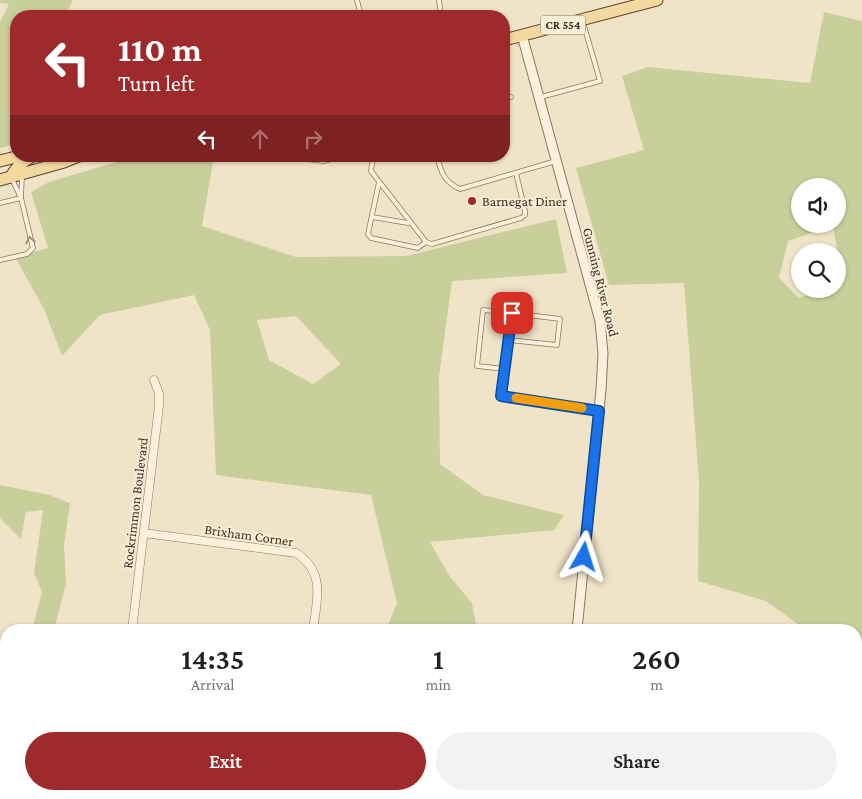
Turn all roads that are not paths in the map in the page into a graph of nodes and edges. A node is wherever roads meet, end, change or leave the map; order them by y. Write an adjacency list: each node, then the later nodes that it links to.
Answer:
1 (657, 0): 2 (main road, CR 554)
2 (620, 5): 3 (main road, CR 554)
3 (583, 20): 4 (main road, CR 554); 6 (lane)
4 (522, 36): 5 (main road, CR 554); 6 (street, Gunning River Road)
5 (510, 39)
6 (538, 98): 7 (street, Gunning River Road)
7 (556, 161): 12 (lane); 25 (street, Gunning River Road)
8 (23, 162): 13 (main road)
9 (60, 162): 13 (main road)
10 (372, 162): 14 (lane)
11 (438, 162): 12 (lane)
12 (516, 173): 19 (lane)
13 (11, 177): 15 (lane); 15 (lane)
14 (380, 182): 17 (lane); 18 (lane)
15 (21, 198): 16 (lane); 20 (lane, one-way to 15)
16 (0, 203)
17 (372, 217): 18 (lane); 19 (lane)
18 (410, 221): 19 (lane)
19 (426, 242)
20 (0, 260)
21 (512, 313): 22 (lane); 22 (lane); 23 (lane)
22 (509, 340): 23 (lane)
23 (504, 369): 25 (lane)
24 (154, 380): 26 (street, Rockrimmon Boulevard)
25 (599, 411): 29 (street, Gunning River Road)
26 (144, 533): 27 (street, Rockrimmon Boulevard); 28 (street, Brixham Corner)
27 (133, 624)
28 (314, 624)
29 (578, 624)

